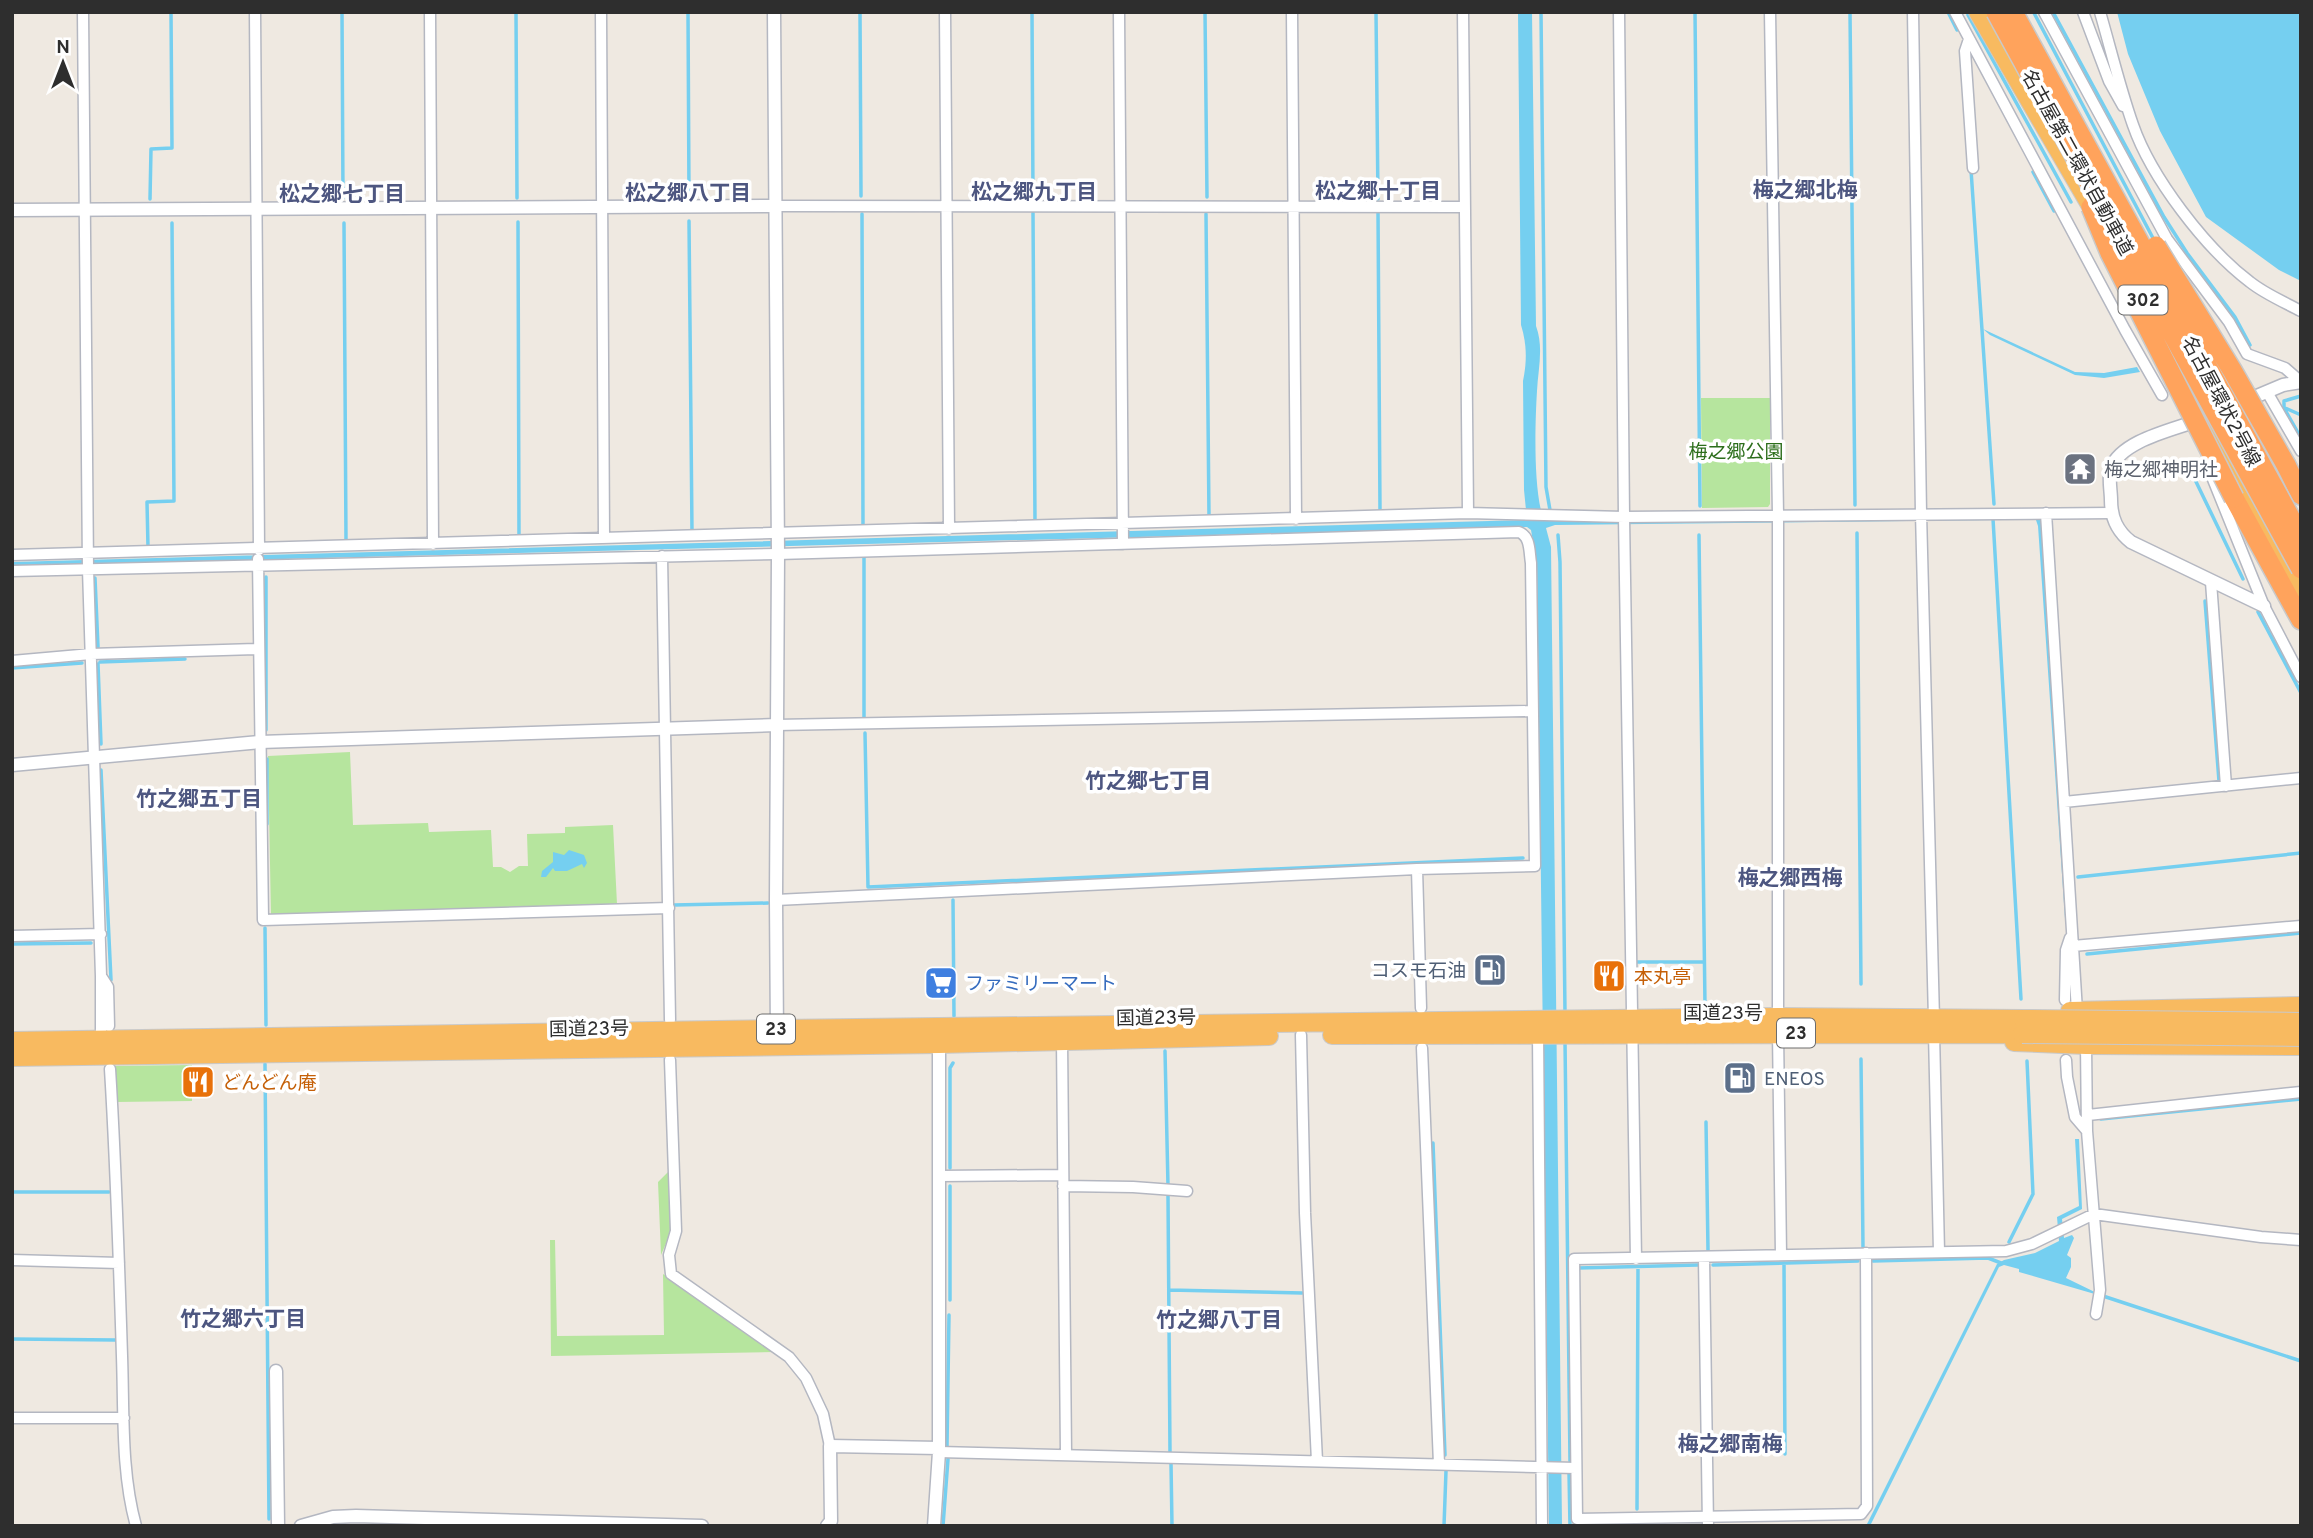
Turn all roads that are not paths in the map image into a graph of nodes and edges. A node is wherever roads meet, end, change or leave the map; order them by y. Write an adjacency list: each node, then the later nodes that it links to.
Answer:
1 (83, 12): 31 (street)
2 (255, 12): 32 (street)
3 (430, 12): 33 (street)
4 (601, 12): 29 (street)
5 (774, 12): 26 (street)
6 (945, 12): 27 (street)
7 (1119, 12): 28 (street)
8 (1292, 12): 25 (street)
9 (1463, 12): 30 (street)
10 (1619, 12): 52 (street)
11 (1770, 12): 51 (street)
12 (1913, 12): 50 (street)
13 (1978, 12): 37 (highway, 名古屋環状2号線 / 302)
14 (1996, 12): 22 (highway, 名古屋第二環状自動車道, bridge)
15 (2013, 12): 22 (highway, 名古屋第二環状自動車道, bridge)
16 (2023, 12): 41 (highway, 名古屋環状2号線 / 302)
17 (2044, 12): 38 (street)
18 (2083, 12): 23 (street)
19 (2100, 12): 23 (street)
20 (1956, 13): 21 (street)
21 (1969, 39): 24 (street); 36 (street)
22 (2056, 106): 43 (highway, bridge); 59 (highway, 名古屋第二環状自動車道, bridge); 69 (highway, 名古屋第二環状自動車道, bridge); 74 (highway, bridge)
23 (2133, 127): 35 (street)
24 (1973, 168)
25 (1292, 205): 28 (street); 30 (street); 49 (street)
26 (775, 206): 27 (street); 29 (street); 57 (street)
27 (946, 206): 28 (street); 55 (street)
28 (1121, 206): 53 (street)
29 (602, 207): 33 (street); 58 (street)
30 (1465, 207): 45 (street)
31 (83, 209): 32 (street); 34 (street); 63 (street)
32 (256, 209): 33 (street); 62 (street)
33 (430, 209): 60 (street)
34 (12, 210)
35 (2301, 310)
36 (2125, 330): 37 (street); 40 (street)
37 (2167, 343): 42 (highway, 名古屋環状2号線 / 302)
38 (2301, 382): 39 (street)
39 (2267, 392): 41 (street); 43 (street)
40 (2162, 394)
41 (2234, 405): 42 (street); 54 (highway, 名古屋環状2号線 / 302)
42 (2199, 420): 47 (street); 72 (highway, 名古屋環状2号線 / 302); 73 (street)
43 (2293, 458): 44 (highway)
44 (2301, 495)
45 (1468, 513): 48 (street); 49 (street)
46 (2046, 513): 47 (street); 50 (street); 87 (street)
47 (2111, 513): 71 (street)
48 (1521, 514): 52 (street); 56 (street)
49 (1296, 519): 53 (street)
50 (1921, 519): 51 (street); 104 (street)
51 (1778, 520): 52 (street); 102 (street)
52 (1624, 522): 103 (street)
53 (1123, 525): 55 (street); 61 (street)
54 (2301, 527)
55 (949, 528): 57 (street)
56 (1519, 531): 61 (street); 79 (street)
57 (778, 535): 58 (street); 64 (street)
58 (604, 537): 60 (street)
59 (2301, 537)
60 (433, 544): 62 (street)
61 (1123, 544): 64 (street)
62 (258, 550): 63 (street); 67 (street)
63 (88, 553): 65 (street); 68 (street)
64 (778, 554): 66 (street); 80 (street)
65 (12, 555)
66 (662, 556): 67 (street); 81 (street)
67 (258, 565): 68 (street); 75 (street)
68 (88, 569): 70 (street); 76 (street)
69 (2301, 569)
70 (12, 570)
71 (2211, 582): 73 (street); 86 (street)
72 (2301, 592)
73 (2264, 607): 78 (street)
74 (2301, 620)
75 (258, 649): 76 (street); 82 (street)
76 (90, 654): 77 (street); 83 (street)
77 (12, 661)
78 (2301, 677)
79 (1532, 711): 80 (street); 88 (street)
80 (776, 725): 81 (street); 89 (street)
81 (665, 729): 82 (street); 90 (street)
82 (260, 742): 83 (street); 90 (street)
83 (95, 757): 84 (street); 93 (street)
84 (12, 765)
85 (2301, 778): 86 (street)
86 (2226, 786): 87 (street)
87 (2064, 802): 92 (street)
88 (1417, 869): 89 (street); 99 (street)
89 (775, 900): 110 (street)
90 (669, 908): 100 (street)
91 (2301, 926): 95 (street)
92 (2072, 932): 95 (street); 97 (street)
93 (101, 934): 94 (street); 96 (street)
94 (12, 936)
95 (2073, 946): 97 (street)
96 (101, 976): 107 (street); 107 (street)
97 (2071, 1006): 98 (highway); 104 (highway)
98 (2301, 1006)
99 (1421, 1008)
100 (670, 1020)
101 (2301, 1022): 105 (highway, 国道23号 / 23, bridge)
102 (1778, 1025): 103 (highway, 国道23号 / 23); 104 (highway, 国道23号 / 23); 131 (street)
103 (1632, 1026): 106 (highway, 国道23号 / 23); 133 (street)
104 (1934, 1026): 105 (highway, 国道23号 / 23); 114 (highway); 129 (street)
105 (2022, 1027): 111 (highway, 国道23号 / 23, bridge)
106 (1539, 1029): 108 (highway, 国道23号 / 23); 109 (highway, 国道23号 / 23); 145 (street)
107 (105, 1033): 110 (highway, 国道23号 / 23); 113 (highway, 国道23号 / 23)
108 (1301, 1035): 112 (highway, 国道23号 / 23); 143 (street)
109 (939, 1036): 110 (highway, 国道23号 / 23); 112 (highway, 国道23号 / 23); 124 (street)
110 (777, 1037): 117 (highway, 国道23号 / 23)
111 (2301, 1037)
112 (1062, 1040): 125 (street)
113 (12, 1041)
114 (2086, 1045): 115 (highway); 122 (street)
115 (2301, 1046)
116 (1422, 1048): 144 (street)
117 (12, 1057)
118 (670, 1060): 140 (street)
119 (2066, 1060): 123 (street)
120 (110, 1069): 135 (street)
121 (2301, 1092): 122 (street)
122 (2088, 1115): 123 (street)
123 (2087, 1131): 127 (street)
124 (940, 1177): 125 (street); 141 (street)
125 (1063, 1180): 126 (street); 142 (street)
126 (1187, 1191)
127 (2094, 1213): 128 (street); 129 (street); 136 (street)
128 (2301, 1240)
129 (1940, 1252): 130 (street)
130 (1866, 1253): 131 (street); 147 (street)
131 (1781, 1255): 132 (street)
132 (1704, 1258): 133 (street); 147 (street)
133 (1636, 1259): 146 (street)
134 (12, 1261): 135 (street)
135 (119, 1263): 139 (street)
136 (2096, 1314)
137 (276, 1371): 151 (street)
138 (12, 1418): 139 (street)
139 (124, 1418): 150 (street)
140 (830, 1446): 141 (street); 149 (street)
141 (939, 1450): 142 (street); 154 (street)
142 (1066, 1455): 143 (street)
143 (1317, 1461): 144 (street)
144 (1439, 1464): 145 (street)
145 (1543, 1467): 146 (street); 155 (street)
146 (1570, 1468): 148 (street)
147 (1708, 1521): 148 (street)
148 (1577, 1522)
149 (829, 1524)
150 (136, 1526)
151 (278, 1526)
152 (301, 1526): 153 (street)
153 (702, 1526)
154 (934, 1526)
155 (1542, 1526)

